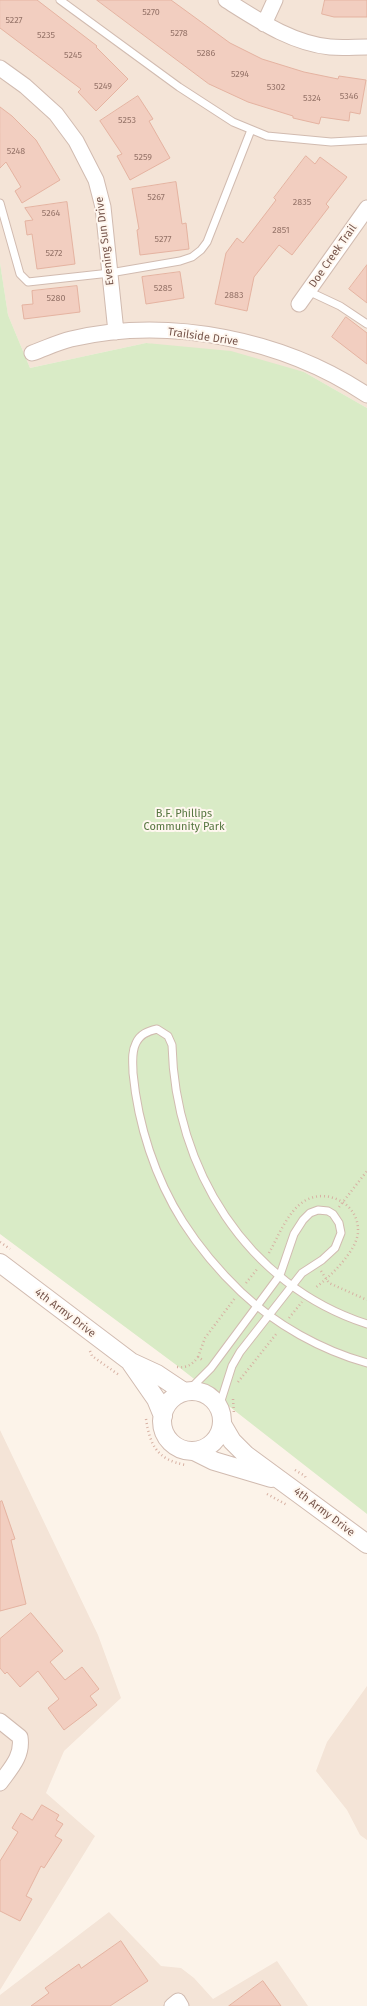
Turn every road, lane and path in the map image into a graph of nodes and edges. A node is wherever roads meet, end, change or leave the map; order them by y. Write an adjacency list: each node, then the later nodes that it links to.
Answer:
1 (60, 0): 7 (lane)
2 (226, 0): 4 (street)
3 (275, 0): 4 (street)
4 (264, 24): 5 (street)
5 (367, 47)
6 (0, 68): 11 (street, Evening Sun Drive)
7 (251, 130): 8 (lane); 11 (lane)
8 (367, 140)
9 (0, 203): 11 (lane)
10 (367, 208): 12 (street, Doe Creek Trail)
11 (110, 273): 15 (street, Evening Sun Drive)
12 (308, 291): 13 (street, Doe Creek Trail); 14 (lane)
13 (300, 304)
14 (367, 324)
15 (116, 332): 16 (street, Trailside Drive); 17 (street, Trailside Drive)
16 (32, 354)
17 (367, 395)
18 (367, 1171): 19 (path)
19 (333, 1214): 21 (lane); 22 (lane)
20 (0, 1263): 30 (street, 4th Army Drive)
21 (316, 1264): 23 (lane); 24 (path)
22 (280, 1275): 23 (lane); 25 (lane); 25 (lane)
23 (293, 1284): 26 (lane); 27 (lane)
24 (367, 1300)
25 (257, 1306): 26 (lane); 31 (lane)
26 (269, 1315): 29 (lane); 33 (lane)
27 (367, 1324)
28 (92, 1356): 30 (path)
29 (367, 1363)
30 (126, 1370): 31 (street, 4th Army Drive); 34 (street, 4th Army Drive)
31 (186, 1392): 33 (street, 4th Army Drive); 34 (street)
32 (145, 1412): 35 (path)
33 (220, 1415): 35 (street); 36 (street, 4th Army Drive)
34 (163, 1416): 35 (street, 4th Army Drive)
35 (192, 1458): 36 (street, 4th Army Drive)
36 (281, 1481): 39 (street, 4th Army Drive)
37 (265, 1492): 38 (path)
38 (284, 1505)
39 (367, 1544)
40 (0, 1721): 41 (street)
41 (0, 1783)

